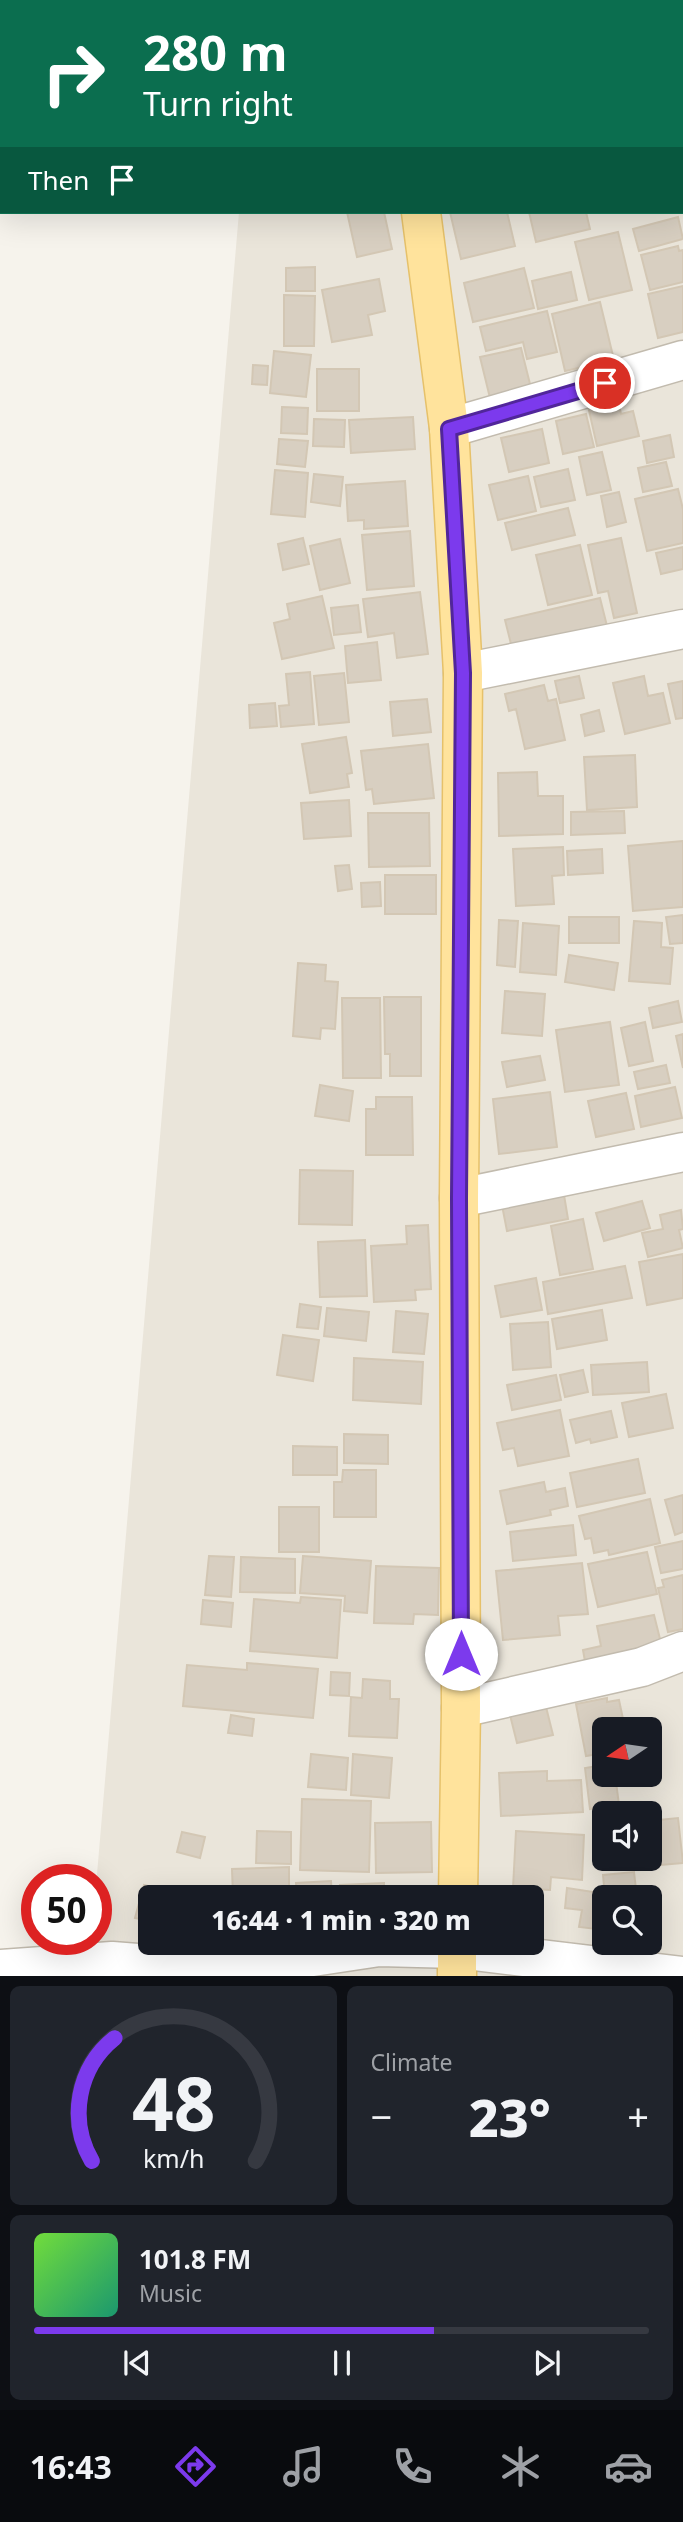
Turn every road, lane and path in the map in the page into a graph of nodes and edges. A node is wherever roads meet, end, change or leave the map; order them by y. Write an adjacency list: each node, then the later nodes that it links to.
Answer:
1 (421, 214): 3 (main road)
2 (683, 360): 3 (street)
3 (449, 429): 5 (main road)
4 (683, 629): 5 (street)
5 (463, 673): 7 (main road)
6 (683, 1152): 7 (street)
7 (459, 1198): 9 (main road)
8 (683, 1651): 9 (street)
9 (461, 1708): 10 (main road)
10 (458, 1885)
11 (457, 1956): 12 (street); 13 (street)
12 (0, 1969)
13 (682, 1976)

